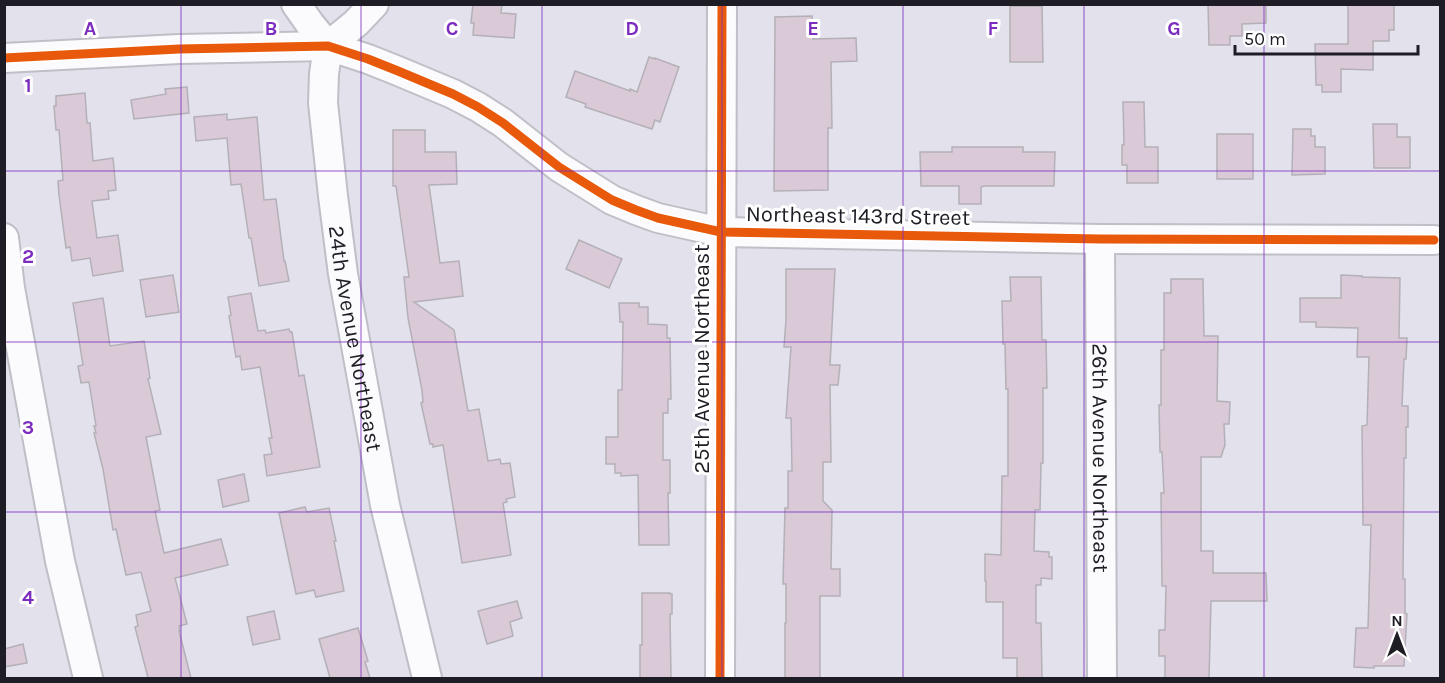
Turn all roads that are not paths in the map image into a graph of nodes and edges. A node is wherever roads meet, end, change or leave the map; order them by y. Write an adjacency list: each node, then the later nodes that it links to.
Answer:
1 (296, 4): 4 (street)
2 (374, 4): 4 (street)
3 (722, 4): 6 (street, 25th Avenue Northeast)
4 (328, 46): 5 (street, Northeast 143rd Street); 6 (street, Northeast 143rd Street); 11 (street, 24th Avenue Northeast)
5 (4, 58)
6 (721, 231): 8 (street, Northeast 143rd Street); 12 (street, 25th Avenue Northeast)
7 (4, 238): 10 (street)
8 (1100, 239): 9 (street, Northeast 143rd Street); 13 (street, 26th Avenue Northeast)
9 (1438, 241)
10 (88, 678)
11 (427, 678)
12 (720, 678)
13 (1102, 678)

